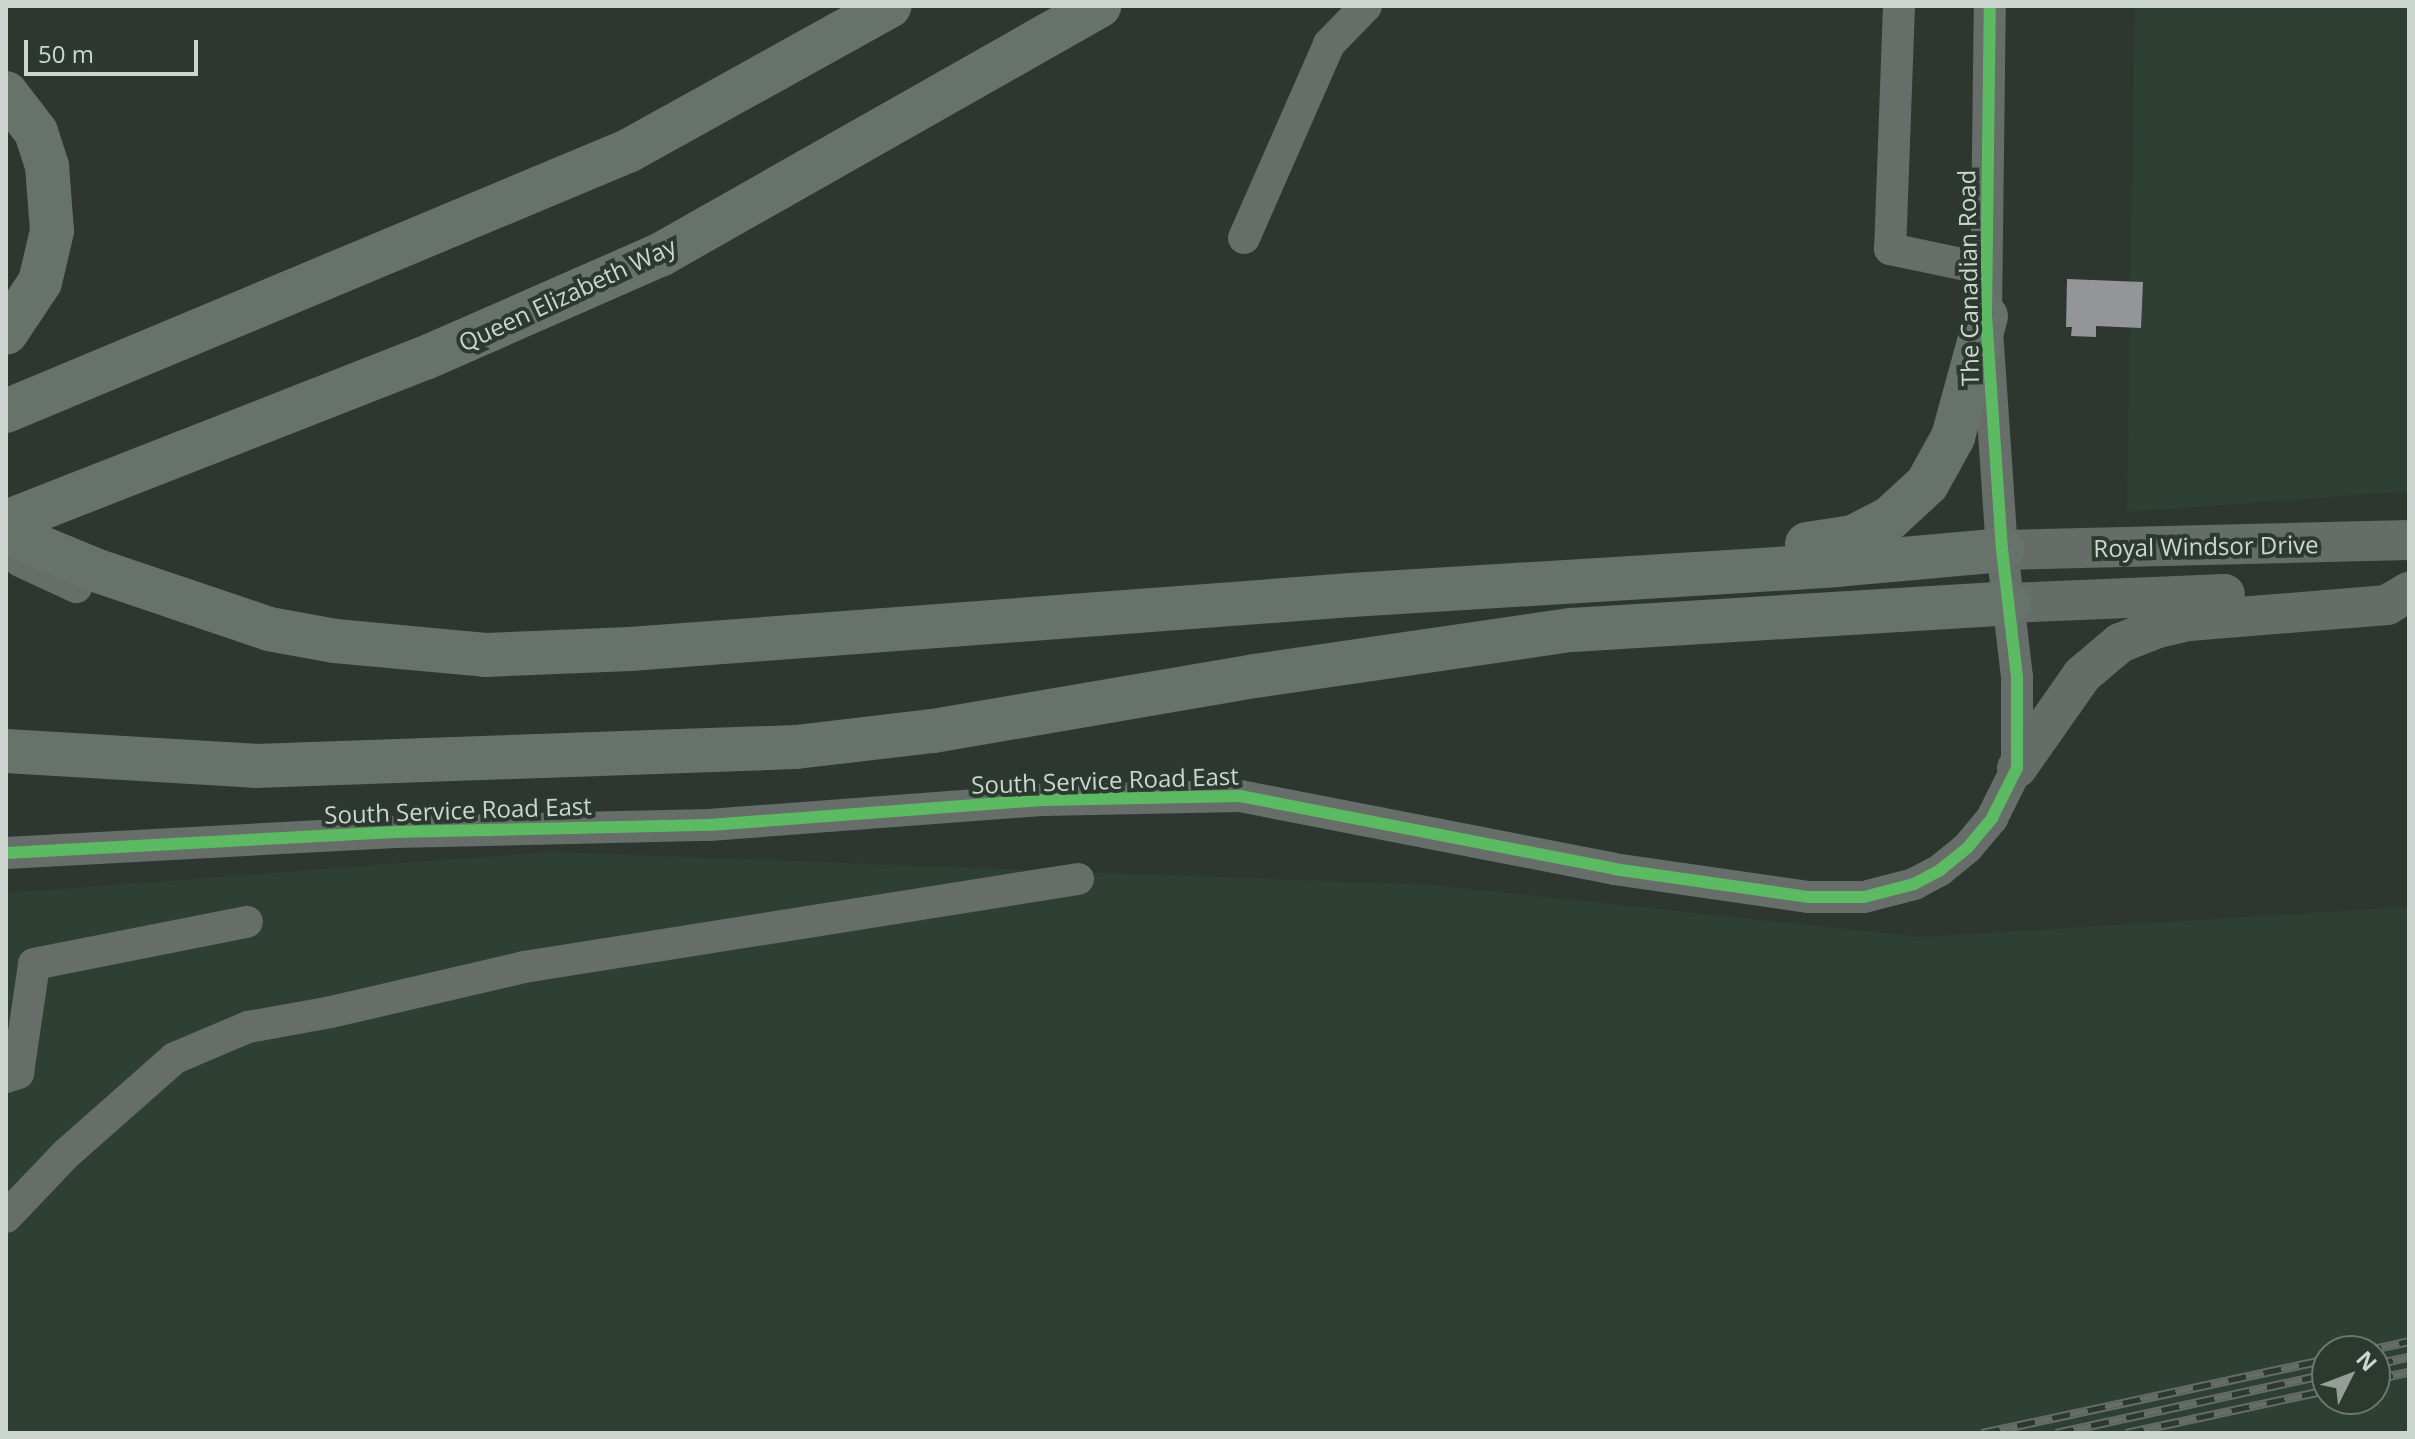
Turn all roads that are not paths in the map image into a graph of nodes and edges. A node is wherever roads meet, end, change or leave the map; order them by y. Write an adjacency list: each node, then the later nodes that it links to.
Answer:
1 (890, 6): 11 (highway)
2 (1099, 6): 12 (highway, Queen Elizabeth Way)
3 (1366, 6): 7 (street)
4 (1899, 6): 8 (street)
5 (1990, 6): 8 (street, The Canadian Road)
6 (6, 93): 10 (highway)
7 (1244, 238)
8 (1986, 269): 9 (street, The Canadian Road)
9 (1986, 316): 15 (street, The Canadian Road); 17 (highway)
10 (6, 333)
11 (6, 411)
12 (6, 522)
13 (6, 533): 18 (highway)
14 (2409, 540): 15 (main road, Royal Windsor Drive)
15 (2002, 550): 17 (highway); 20 (street, South Service Road East)
16 (6, 555): 18 (street)
17 (1684, 572): 18 (highway)
18 (86, 578)
19 (2409, 590): 20 (main road, Royal Windsor Drive); 22 (main road)
20 (2009, 603): 21 (highway); 22 (street, South Service Road East)
21 (6, 751)
22 (2017, 768): 23 (street, South Service Road East)
23 (6, 853)
24 (1078, 879): 28 (street)
25 (247, 922): 26 (street)
26 (20, 965): 27 (street)
27 (6, 1077)
28 (6, 1217)

